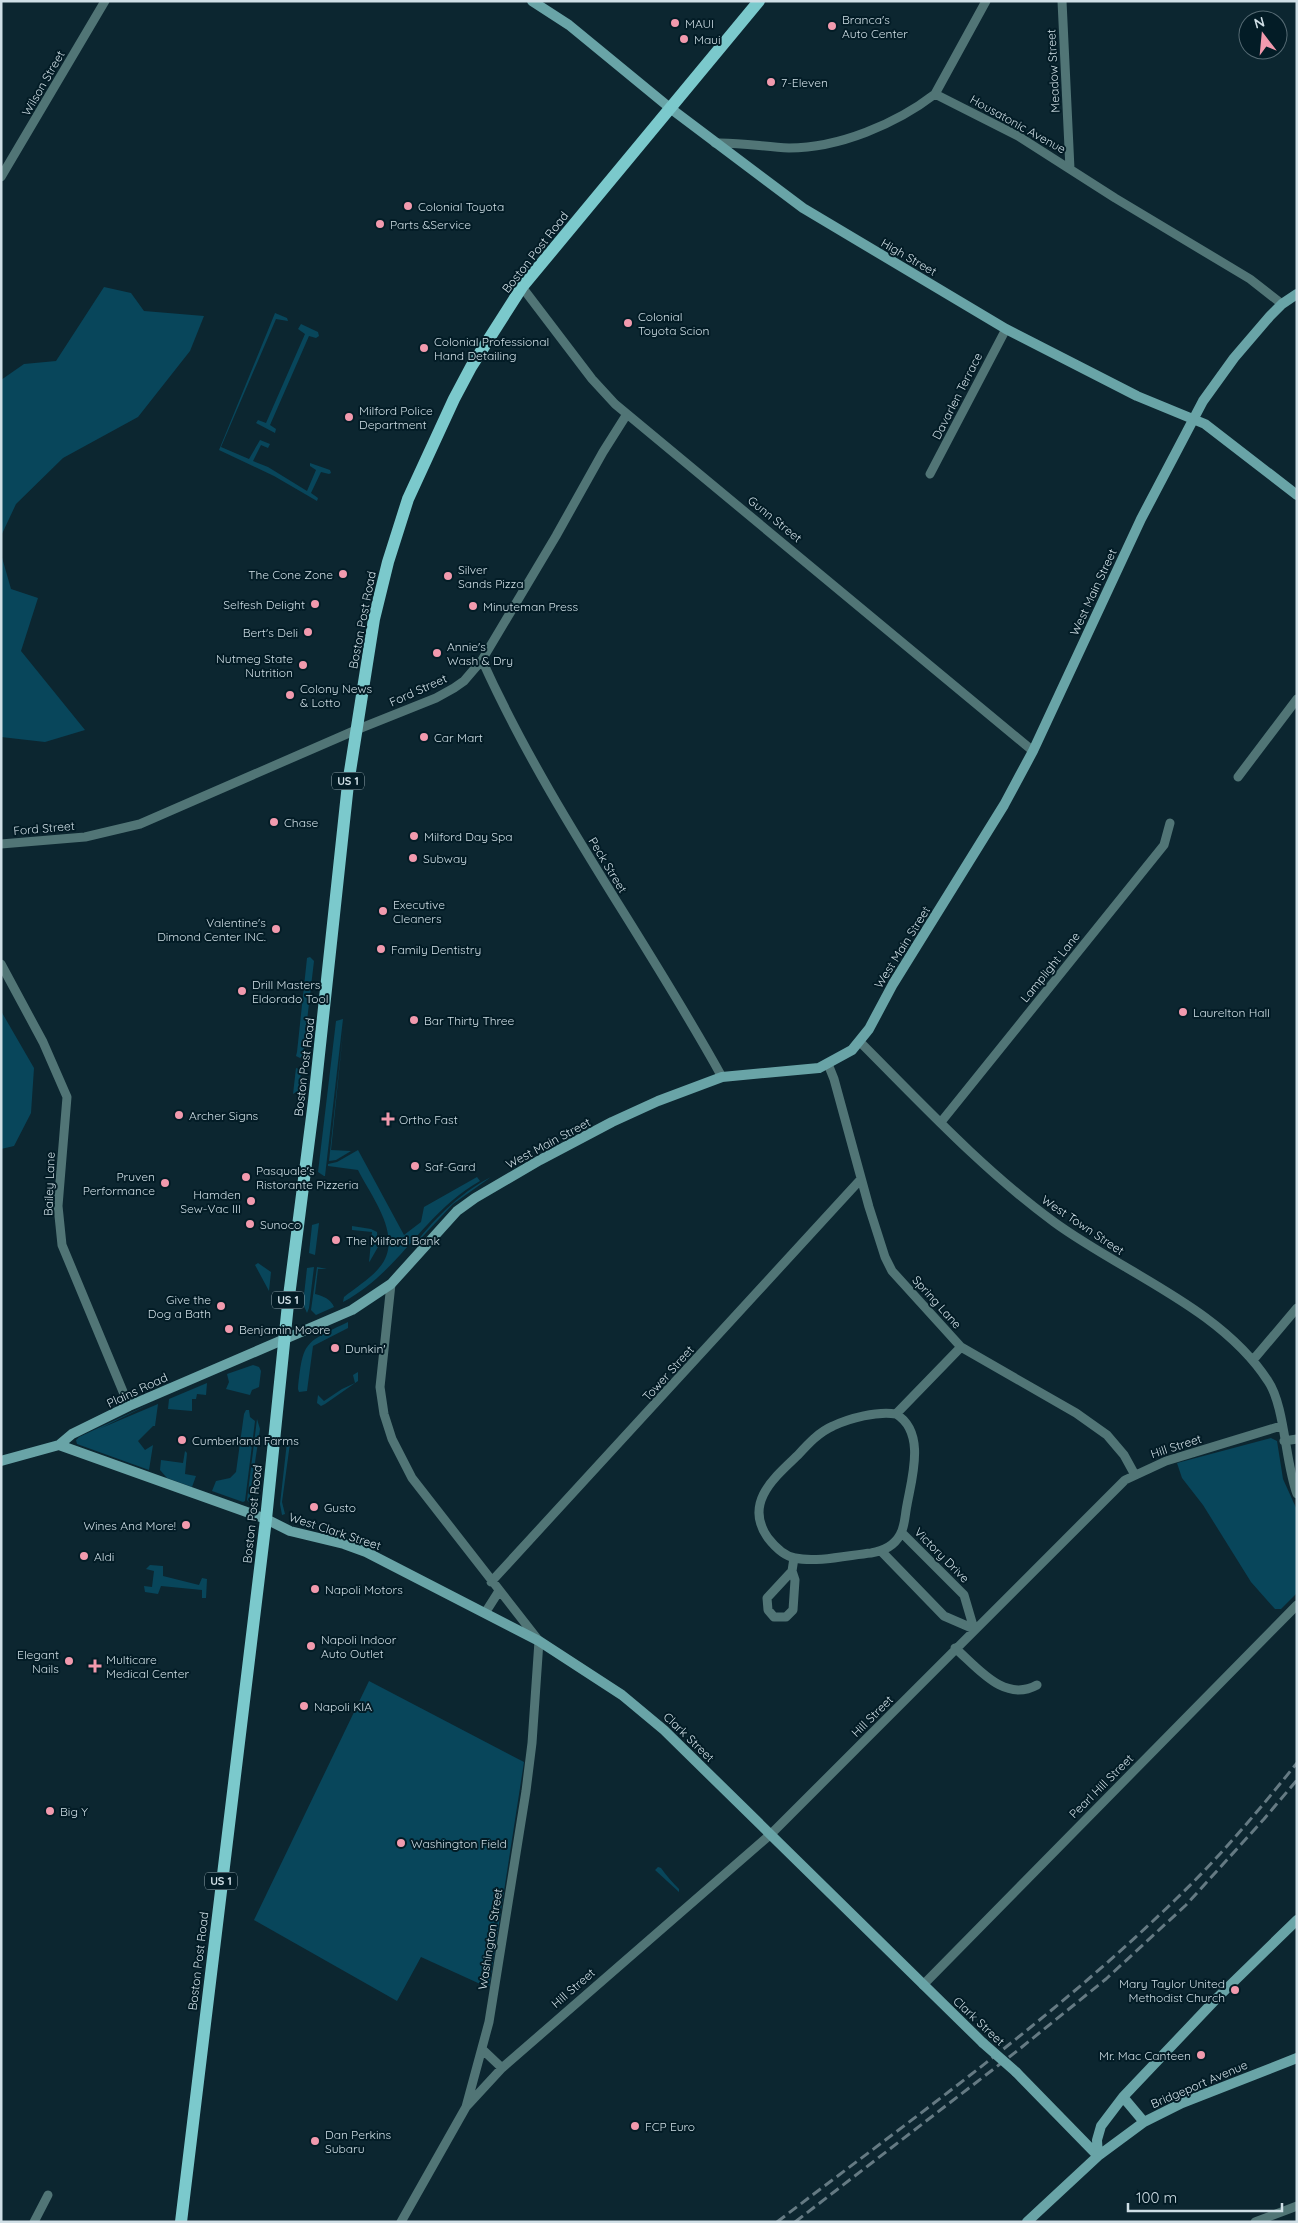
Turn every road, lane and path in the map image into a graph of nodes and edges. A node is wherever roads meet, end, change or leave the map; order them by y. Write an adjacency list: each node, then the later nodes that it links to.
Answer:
1 (105, 1): 10 (street, Wilson Street)
2 (532, 1): 7 (main road, High Street)
3 (759, 1): 7 (main road, Boston Post Road / US 1)
4 (986, 1): 6 (street)
5 (1062, 1): 9 (street, Meadow Street)
6 (935, 94): 8 (street); 9 (street, Housatonic Avenue)
7 (670, 108): 8 (main road, High Street); 11 (main road, Boston Post Road / US 1)
8 (715, 143): 14 (main road, High Street)
9 (1070, 169): 13 (street, Housatonic Avenue)
10 (1, 177)
11 (522, 287): 15 (street, Gunn Street); 21 (main road, Boston Post Road / US 1)
12 (1297, 294): 13 (main road, West Main Street)
13 (1282, 304): 16 (main road, West Main Street)
14 (1006, 329): 16 (main road, High Street); 17 (street, Davarlen Terrace)
15 (627, 414): 19 (street, Ford Street); 22 (street, Gunn Street)
16 (1193, 418): 18 (main road, High Street); 22 (main road, West Main Street)
17 (930, 474)
18 (1297, 495)
19 (482, 660): 21 (street, Ford Street); 29 (street, Peck Street)
20 (1297, 699): 23 (street)
21 (356, 730): 25 (street, Ford Street); 34 (main road, Boston Post Road / US 1)
22 (1033, 751): 27 (main road, West Main Street)
23 (1238, 777)
24 (1170, 822): 30 (street, Lamplight Lane)
25 (1, 844)
26 (1, 964): 37 (street, Bailey Lane)
27 (860, 1042): 28 (main road, West Main Street); 30 (street, West Town Street)
28 (828, 1064): 29 (main road, West Main Street); 31 (street, Spring Lane)
29 (722, 1077): 32 (main road, West Main Street)
30 (941, 1122): 36 (street, West Town Street)
31 (861, 1179): 35 (street, Spring Lane); 51 (street, Tower Street)
32 (391, 1284): 34 (main road, West Main Street); 51 (street, Clark Street)
33 (1297, 1308): 36 (street)
34 (284, 1341): 37 (main road, Plains Road); 46 (main road, Boston Post Road / US 1)
35 (961, 1347): 38 (street); 44 (street, Spring Lane)
36 (1253, 1360): 39 (street, West Town Street)
37 (130, 1406): 42 (main road, Plains Road)
38 (896, 1414): 47 (street, Victory Drive); 49 (street)
39 (1281, 1426): 41 (street, West Town Street); 44 (street, Hill Street)
40 (1297, 1439): 41 (street)
41 (1284, 1441): 45 (street, West Town Street)
42 (59, 1445): 43 (main road, Plains Road); 46 (main road, West Clark Street)
43 (1, 1462)
44 (1134, 1475): 55 (street, Hill Street)
45 (1297, 1494)
46 (266, 1519): 54 (main road, West Clark Street); 72 (main road, Boston Post Road / US 1)
47 (902, 1533): 48 (street); 55 (street, Victory Drive)
48 (881, 1551): 49 (street); 55 (street)
49 (794, 1558): 50 (street)
50 (792, 1571): 50 (street)
51 (492, 1582): 52 (street, Clark Street)
52 (499, 1591): 54 (street); 56 (street, Clark Street)
53 (1297, 1606): 61 (street, Pearl Hill Street)
54 (485, 1613): 56 (main road, West Clark Street)
55 (974, 1629): 57 (street, Hill Street)
56 (539, 1641): 59 (main road, Clark Street); 62 (street, Washington Street)
57 (955, 1648): 58 (street); 59 (street, Hill Street)
58 (1037, 1685)
59 (771, 1834): 61 (main road, Clark Street); 64 (street, Hill Street)
60 (1297, 1920): 65 (main road)
61 (923, 1985): 68 (main road, Clark Street, bridge)
62 (482, 2049): 64 (street); 66 (street, Washington Street)
63 (1297, 2058): 67 (main road, Bridgeport Avenue)
64 (502, 2068): 66 (street, Hill Street)
65 (1123, 2097): 67 (main road); 68 (main road)
66 (466, 2107): 73 (street, Washington Street)
67 (1144, 2122): 68 (main road, Bridgeport Avenue)
68 (1098, 2156): 74 (main road, Bridgeport Avenue)
69 (48, 2195): 71 (street)
70 (1297, 2206): 75 (street)
71 (34, 2222)
72 (181, 2222)
73 (401, 2222)
74 (1027, 2222)
75 (1254, 2222)

